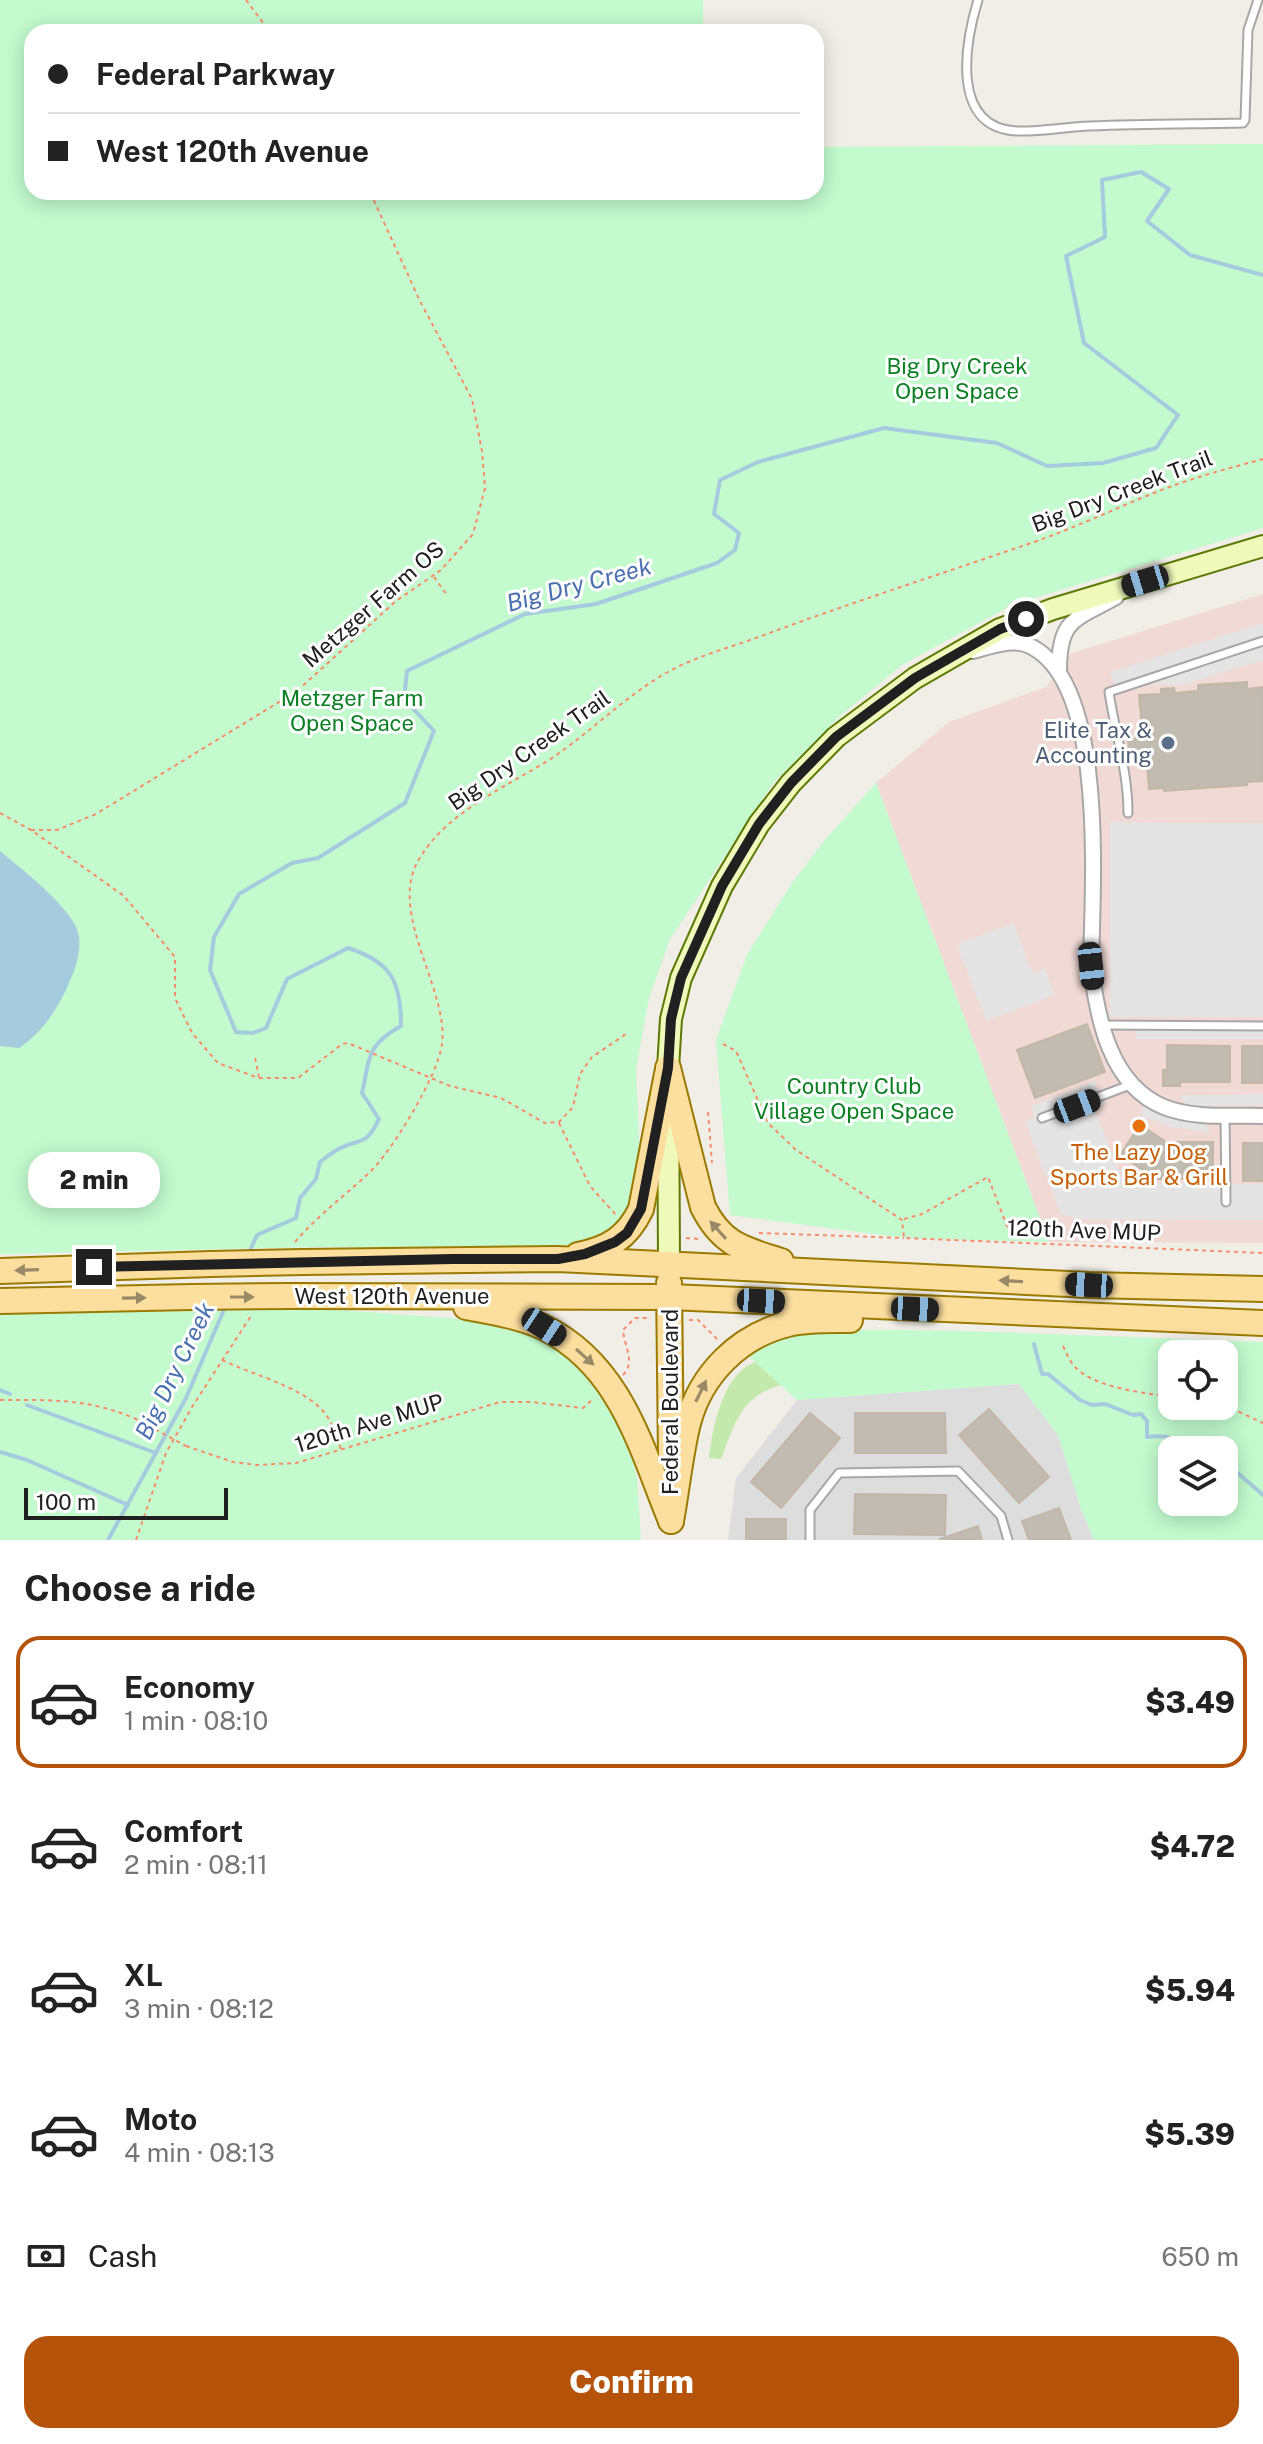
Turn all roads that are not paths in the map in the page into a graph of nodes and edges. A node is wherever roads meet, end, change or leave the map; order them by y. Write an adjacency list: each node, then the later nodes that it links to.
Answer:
1 (978, 0): 2 (lane)
2 (1258, 0)
3 (1263, 546): 4 (main road)
4 (1145, 581): 6 (main road); 7 (street)
5 (1263, 641): 8 (lane)
6 (942, 661): 7 (street); 11 (main road)
7 (1059, 671): 9 (street)
8 (1128, 813)
9 (1102, 1025): 10 (lane); 12 (street)
10 (1263, 1026)
11 (668, 1068): 17 (main road); 18 (main road); 20 (main road, one-way to 11)
12 (1130, 1085): 13 (street); 15 (lane)
13 (1225, 1115): 14 (street); 16 (lane)
14 (1263, 1116)
15 (1042, 1118)
16 (1226, 1202)
17 (558, 1259): 18 (main road, West 120th Avenue); 19 (main road, West 120th Avenue, one-way to 19, bridge)
18 (669, 1264): 20 (main road, West 120th Avenue); 25 (main road, Federal Boulevard)
19 (0, 1271)
20 (814, 1271): 22 (main road, West 120th Avenue, one-way to 20)
21 (1263, 1279): 22 (main road)
22 (1089, 1285): 23 (main road, West 120th Avenue)
23 (1263, 1289)
24 (409, 1296): 25 (main road, West 120th Avenue); 26 (main road, West 120th Avenue, one-way to 24, bridge); 31 (main road, one-way to 31)
25 (670, 1297): 28 (main road, West 120th Avenue); 31 (main road, Federal Boulevard)
26 (0, 1301)
27 (1263, 1310): 29 (main road)
28 (1069, 1316): 29 (main road, West 120th Avenue); 31 (main road, one-way to 28)
29 (1128, 1318): 30 (main road, West 120th Avenue)
30 (1263, 1323)
31 (672, 1530)
32 (810, 1540): 33 (lane)
33 (1008, 1540)

